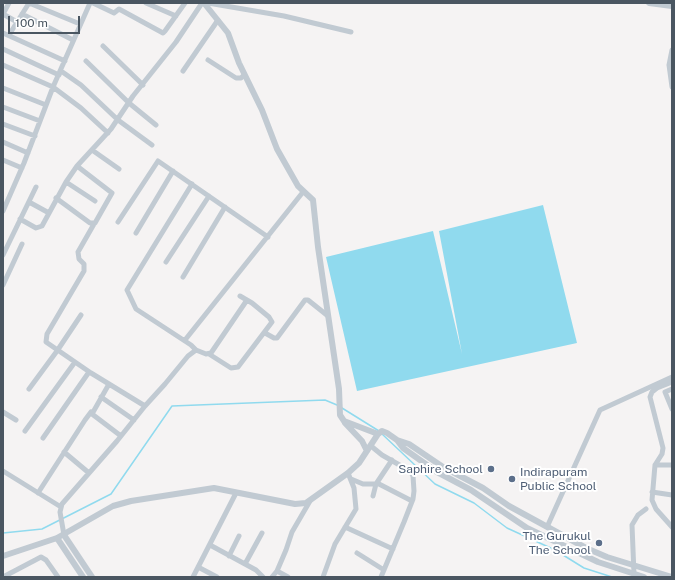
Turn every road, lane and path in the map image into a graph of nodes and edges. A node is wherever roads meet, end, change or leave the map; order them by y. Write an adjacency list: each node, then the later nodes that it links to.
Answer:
1 (9, 3): 10 (street)
2 (29, 3): 11 (street); 15 (street)
3 (89, 3): 12 (street); 15 (street)
4 (146, 3): 12 (street)
5 (185, 3): 12 (street)
6 (203, 3): 13 (street); 30 (street)
7 (208, 3): 17 (street)
8 (649, 3): 9 (street)
9 (672, 6)
10 (3, 14): 14 (street)
11 (22, 14): 14 (street); 19 (street)
12 (176, 16)
13 (218, 20): 27 (street); 29 (street)
14 (17, 22): 18 (street)
15 (80, 24): 19 (street)
16 (3, 32): 18 (street)
17 (351, 32)
18 (9, 35): 24 (street)
19 (73, 40): 24 (street)
20 (103, 46): 30 (street)
21 (3, 49): 28 (street)
22 (672, 50): 32 (street)
23 (208, 60): 29 (street)
24 (65, 61): 28 (street)
25 (86, 61): 34 (street)
26 (3, 65): 31 (street)
27 (183, 71)
28 (60, 73): 31 (street); 37 (street)
29 (244, 75): 55 (street)
30 (143, 85): 34 (street)
31 (53, 87): 35 (street); 41 (street)
32 (672, 87)
33 (3, 88): 35 (street)
34 (129, 103): 37 (street); 40 (street)
35 (46, 104): 38 (street)
36 (3, 107): 38 (street)
37 (118, 120): 41 (street); 44 (street)
38 (40, 121): 42 (street)
39 (3, 124): 42 (street)
40 (156, 125)
41 (108, 133): 45 (street)
42 (34, 136): 46 (street)
43 (3, 142): 46 (street)
44 (152, 145)
45 (92, 150): 48 (street); 50 (street)
46 (28, 153): 49 (street)
47 (3, 160): 49 (street)
48 (77, 166): 52 (street); 67 (street)
49 (22, 168): 57 (street)
50 (120, 169)
51 (173, 172): 53 (street); 66 (street); 68 (street)
52 (66, 182): 59 (street); 60 (street)
53 (192, 184): 58 (street); 80 (street)
54 (36, 187): 61 (street)
55 (303, 192): 69 (street); 78 (street)
56 (3, 194): 57 (street)
57 (10, 196): 63 (street)
58 (209, 196): 62 (street); 72 (street)
59 (56, 198): 64 (street); 67 (street)
60 (95, 201)
61 (29, 202): 64 (street); 65 (street)
62 (225, 207): 69 (street); 73 (street)
63 (3, 211)
64 (49, 213): 65 (street)
65 (20, 219): 71 (street)
66 (118, 222)
67 (94, 224): 82 (street)
68 (136, 233)
69 (268, 237): 80 (street)
70 (22, 244): 74 (street)
71 (3, 255)
72 (166, 262)
73 (183, 277)
74 (3, 285)
75 (240, 296): 76 (street)
76 (247, 300): 79 (street); 83 (street)
77 (81, 315): 82 (street)
78 (328, 316): 79 (street); 98 (street)
79 (265, 333): 83 (street)
80 (185, 340): 81 (street)
81 (196, 350): 83 (street); 92 (street)
82 (58, 351): 84 (street); 89 (street)
83 (209, 354)
84 (75, 362): 85 (street); 99 (street)
85 (89, 372): 88 (street); 102 (street)
86 (672, 377): 123 (street)
87 (672, 382): 107 (street)
88 (109, 384): 91 (street); 92 (street)
89 (29, 389)
90 (672, 389): 93 (street)
91 (101, 397): 95 (street); 97 (street)
92 (145, 406): 97 (street)
93 (672, 409)
94 (3, 412): 96 (street)
95 (91, 412): 101 (street); 105 (street)
96 (16, 420)
97 (134, 420): 101 (street)
98 (344, 421): 100 (street); 104 (street)
99 (25, 431)
100 (380, 432): 103 (street); 104 (street)
101 (122, 436): 110 (street)
102 (43, 438)
103 (397, 440): 123 (street); 138 (street)
104 (369, 449): 106 (street); 111 (street)
105 (64, 452): 110 (street); 113 (street)
106 (392, 460): 112 (street); 119 (street)
107 (655, 465): 108 (street); 114 (street)
108 (672, 465)
109 (3, 471): 113 (street)
110 (89, 473): 120 (street)
111 (349, 476): 112 (street); 118 (street); 122 (street)
112 (377, 484): 117 (street); 119 (street)
113 (38, 492): 120 (street)
114 (652, 492): 116 (street); 124 (street)
115 (236, 493): 118 (street); 126 (street); 128 (street)
116 (671, 494)
117 (373, 496)
118 (310, 501): 137 (street)
119 (412, 501): 129 (street)
120 (60, 509): 126 (street)
121 (646, 509): 134 (street)
122 (345, 527): 129 (street); 148 (street)
123 (547, 527): 134 (street)
124 (672, 527)
125 (262, 533): 133 (street)
126 (61, 534): 131 (street); 141 (street); 142 (street)
127 (239, 536): 132 (street)
128 (210, 545): 132 (street); 135 (street)
129 (393, 549): 136 (street)
130 (357, 553): 136 (street)
131 (3, 556)
132 (229, 556): 133 (street)
133 (245, 564): 145 (street)
134 (634, 565): 138 (street); 151 (street)
135 (198, 567): 143 (street); 144 (street)
136 (384, 570): 149 (street)
137 (277, 571): 146 (street); 147 (street)
138 (634, 574): 150 (street)
139 (55, 576): 140 (street)
140 (3, 577)
141 (83, 577)
142 (92, 577)
143 (192, 577)
144 (217, 577)
145 (264, 577)
146 (272, 577)
147 (288, 577)
148 (323, 577)
149 (381, 577)
150 (644, 577)
151 (672, 577)

